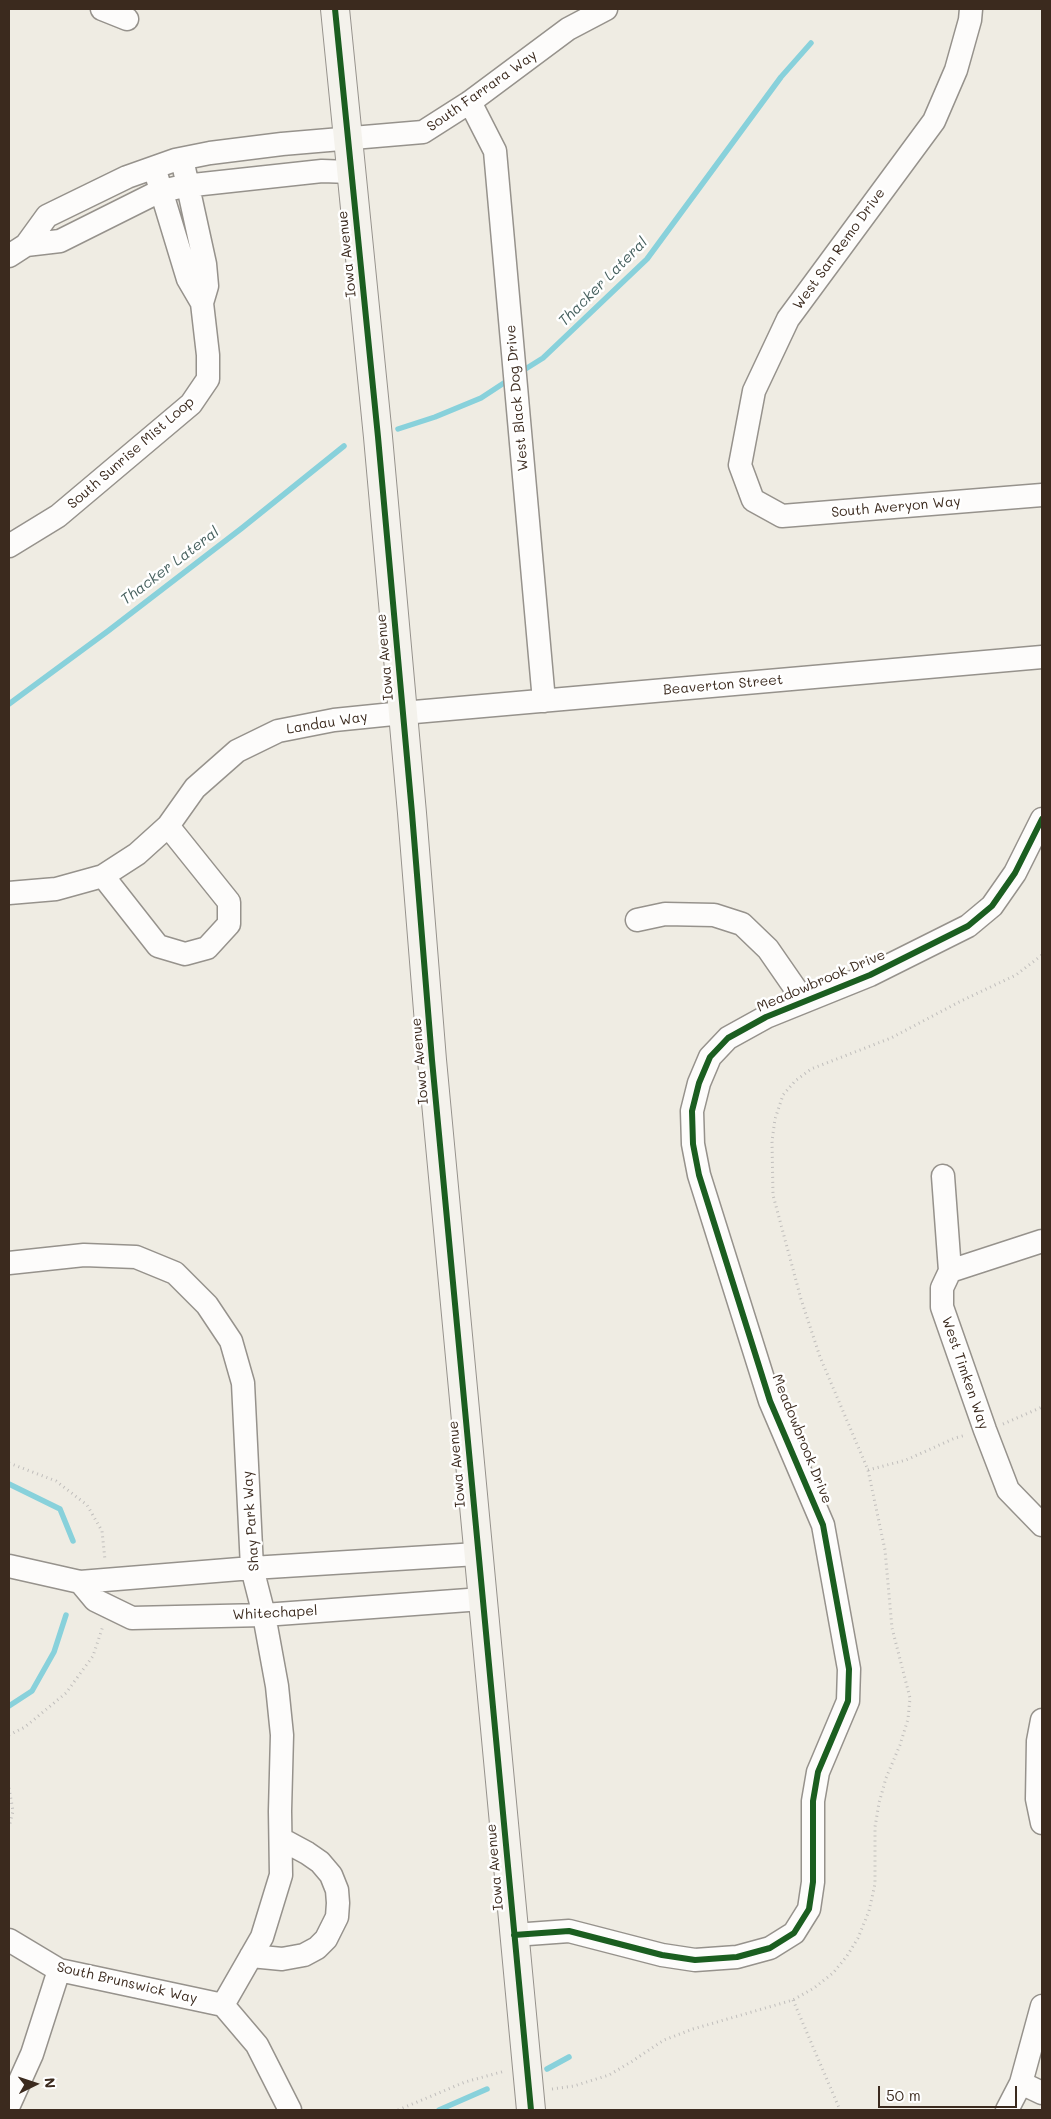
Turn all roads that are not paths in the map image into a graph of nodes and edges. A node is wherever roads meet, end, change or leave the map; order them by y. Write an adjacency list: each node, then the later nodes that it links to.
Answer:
1 (102, 9): 5 (street)
2 (335, 9): 7 (street, Iowa Avenue)
3 (606, 9): 6 (street, South Farrara Way)
4 (971, 9): 16 (street, West San Remo Drive)
5 (127, 18)
6 (470, 102): 7 (street, South Farrara Way); 19 (street, West Black Dog Drive)
7 (347, 140): 8 (street, South Farrara Way); 10 (street, Iowa Avenue)
8 (182, 159): 9 (street, South Farrara Way); 11 (street, South Sunrise Mist Loop)
9 (154, 168): 12 (street, South Sunrise Mist Loop); 13 (street, South Farrara Way)
10 (351, 172): 11 (street); 20 (street, Iowa Avenue)
11 (188, 186): 12 (street); 14 (street, South Sunrise Mist Loop)
12 (162, 191): 13 (street); 14 (street, South Sunrise Mist Loop)
13 (17, 250)
14 (202, 303): 17 (street, South Sunrise Mist Loop)
15 (1042, 495): 16 (street, South Averyon Way)
16 (753, 500)
17 (9, 546)
18 (1042, 657): 19 (street, Beaverton Street)
19 (544, 701): 20 (street, Beaverton Street)
20 (403, 713): 22 (street, Landau Way); 32 (street, Iowa Avenue)
21 (1042, 819): 26 (street, Meadowbrook Drive)
22 (168, 826): 23 (street, Landau Way); 23 (street)
23 (103, 876): 24 (street, Landau Way)
24 (9, 893)
25 (637, 920): 26 (street)
26 (804, 1001): 41 (street, Meadowbrook Drive)
27 (943, 1176): 30 (street, West Timken Way)
28 (1042, 1241): 30 (street)
29 (9, 1263): 34 (street, Shay Park Way)
30 (950, 1271): 31 (street, West Timken Way)
31 (1042, 1525)
32 (478, 1554): 34 (street); 36 (street, Iowa Avenue)
33 (9, 1566): 35 (street)
34 (252, 1568): 35 (street); 37 (street, Shay Park Way)
35 (80, 1582): 37 (street, Whitechapel)
36 (482, 1599): 37 (street, Whitechapel); 41 (street, Iowa Avenue)
37 (264, 1615): 40 (street, Shay Park Way)
38 (1042, 1720): 39 (street)
39 (1042, 1823)
40 (281, 1839): 43 (street, Shay Park Way); 43 (street)
41 (514, 1934): 51 (street, Iowa Avenue)
42 (9, 1940): 44 (street, South Brunswick Way)
43 (251, 1956): 45 (street, Shay Park Way)
44 (59, 1970): 45 (street, South Brunswick Way); 49 (street)
45 (223, 2005): 50 (street)
46 (1042, 2006): 47 (street)
47 (1021, 2083): 48 (street); 52 (street)
48 (1042, 2093)
49 (9, 2105)
50 (290, 2110)
51 (531, 2110)
52 (1007, 2110)

